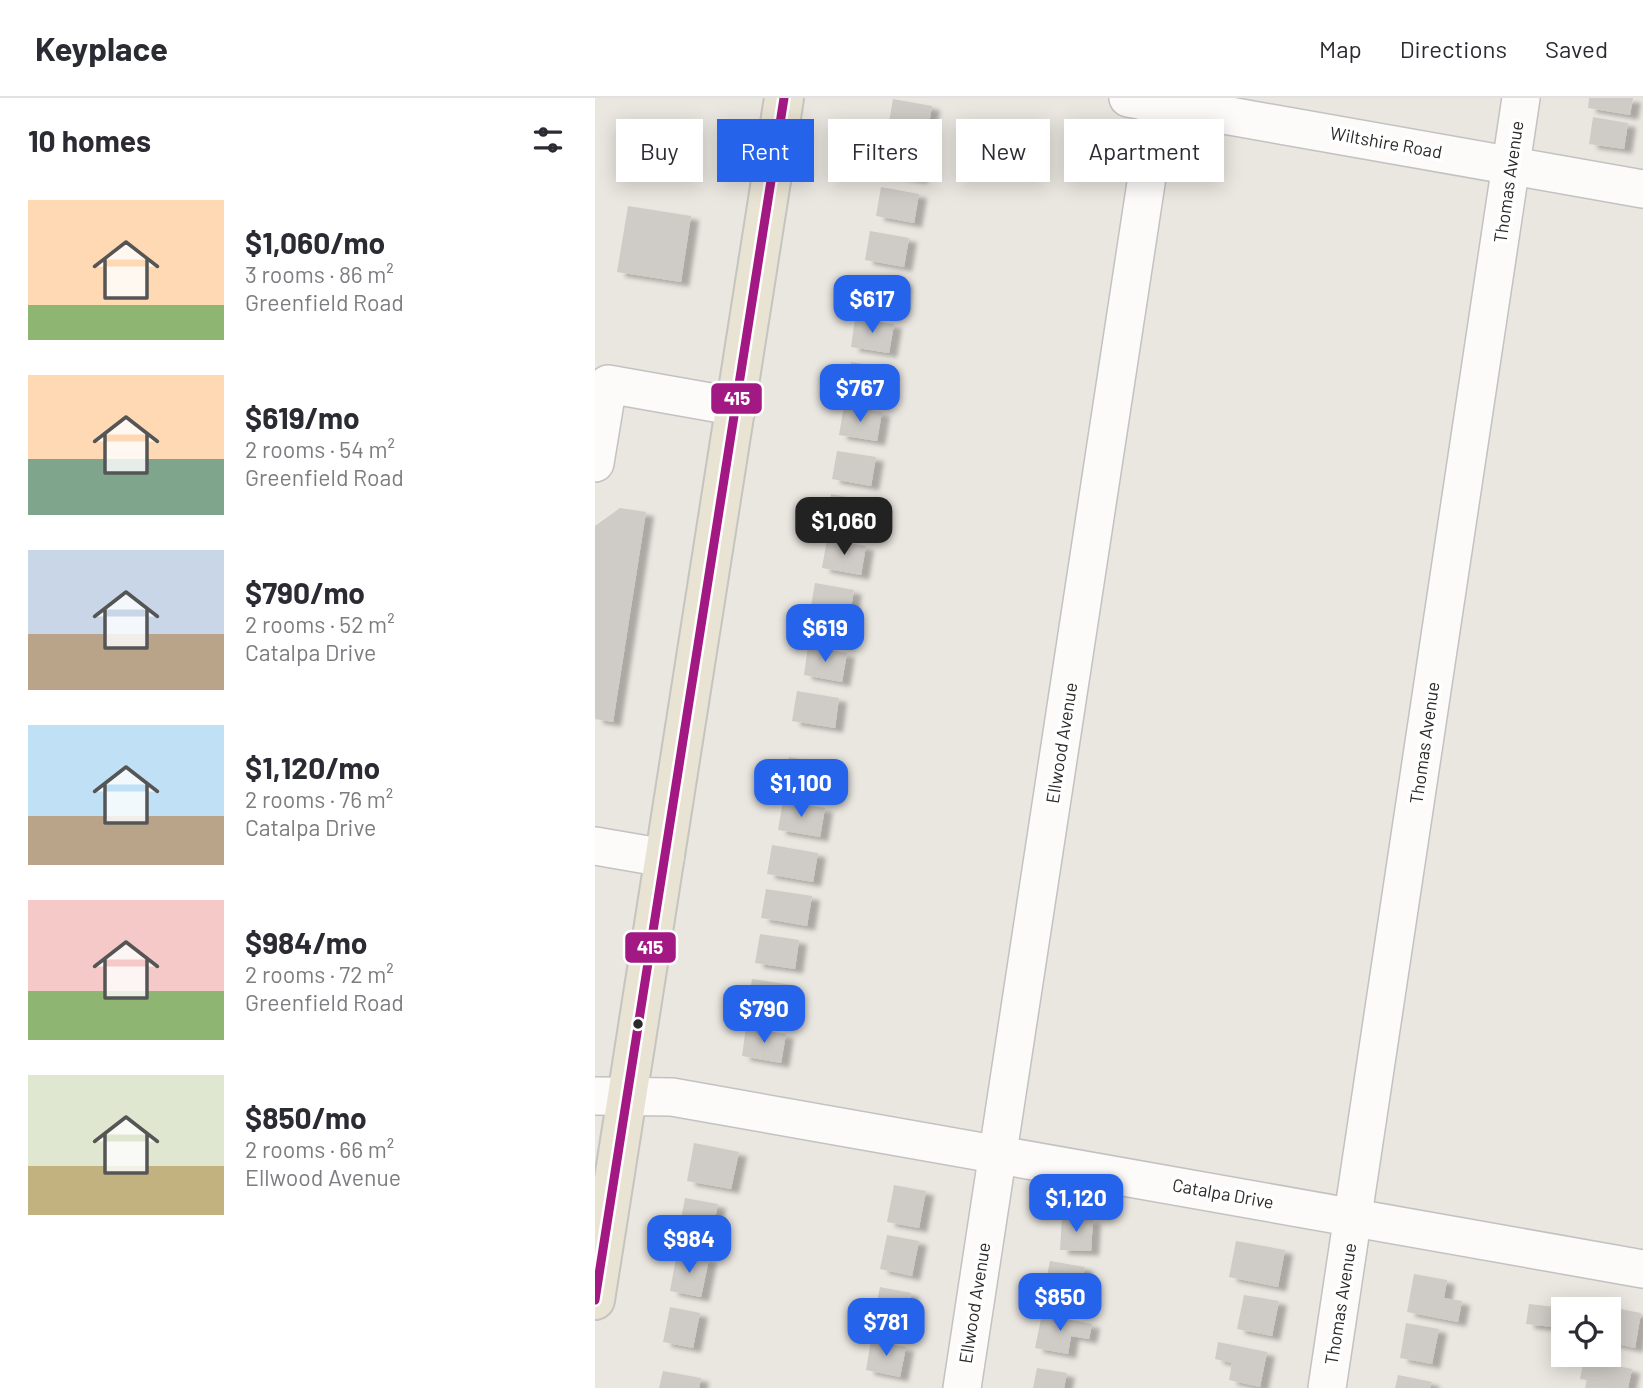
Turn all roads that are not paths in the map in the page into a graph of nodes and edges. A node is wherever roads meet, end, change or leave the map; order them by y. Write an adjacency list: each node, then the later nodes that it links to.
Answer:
1 (784, 98): 6 (main road)
2 (1521, 98): 4 (street, Thomas Avenue)
3 (1149, 100): 4 (street, Wiltshire Road); 11 (street, Ellwood Avenue)
4 (1511, 165): 5 (street, Wiltshire Road); 12 (street, Thomas Avenue)
5 (1643, 189)
6 (738, 407): 7 (street); 9 (main road)
7 (595, 463)
8 (595, 846): 9 (street)
9 (665, 858): 10 (main road)
10 (612, 1097): 11 (street, Catalpa Drive); 14 (main road)
11 (998, 1154): 12 (street, Catalpa Drive); 15 (street, Ellwood Avenue)
12 (1354, 1217): 13 (street, Catalpa Drive); 16 (street, Thomas Avenue)
13 (1643, 1269)
14 (595, 1300)
15 (962, 1388)
16 (1327, 1388)

